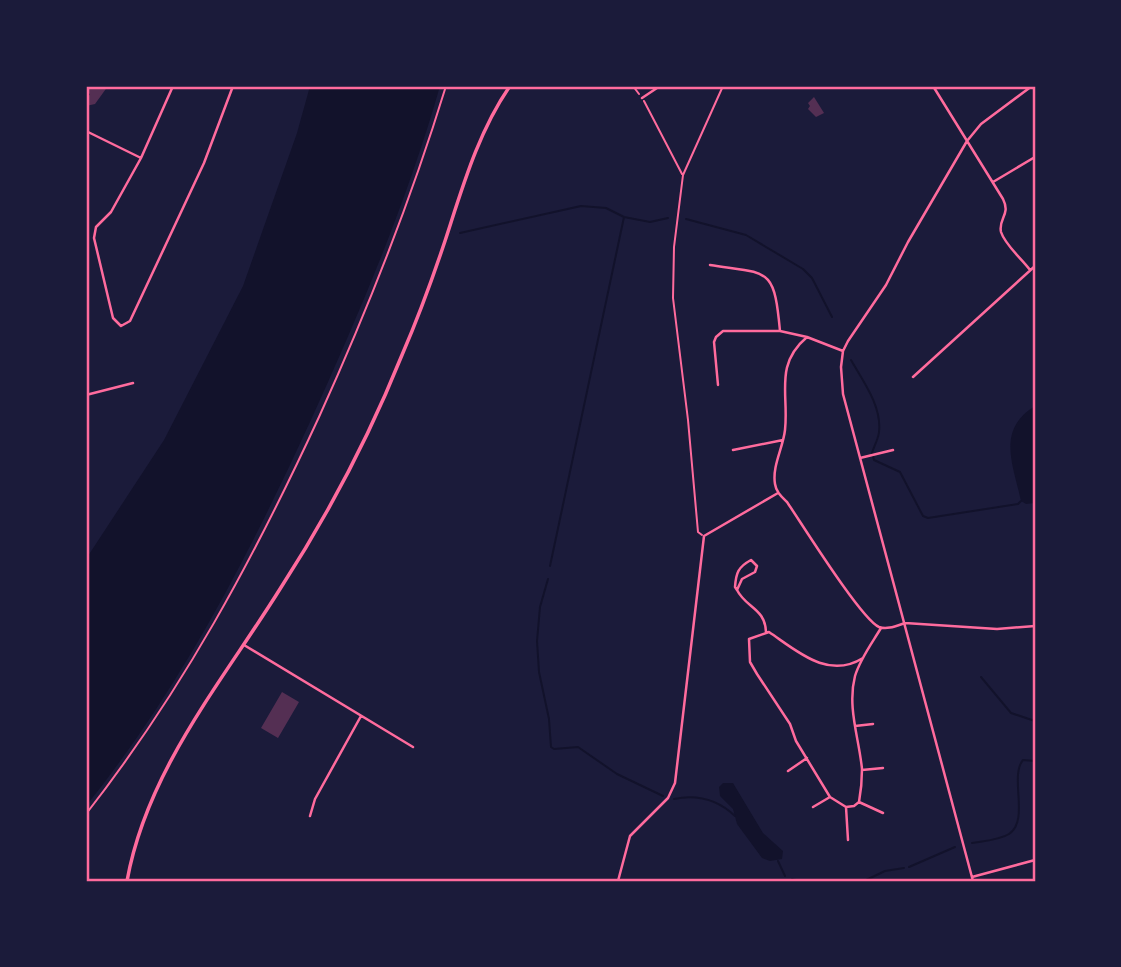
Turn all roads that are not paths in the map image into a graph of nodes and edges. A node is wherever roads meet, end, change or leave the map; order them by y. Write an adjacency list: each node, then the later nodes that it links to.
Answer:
1 (173, 86): 11 (street)
2 (233, 86): 11 (street)
3 (510, 86): 33 (main road)
4 (660, 86): 7 (street)
5 (933, 86): 9 (street)
6 (1032, 86): 9 (street)
7 (642, 98)
8 (86, 131): 11 (street)
9 (967, 141): 12 (street); 18 (street)
10 (1035, 157): 12 (street)
11 (141, 158)
12 (993, 183): 15 (street)
13 (709, 265): 16 (street)
14 (1035, 265): 15 (street)
15 (1030, 270): 19 (street)
16 (780, 331): 17 (street); 21 (street)
17 (807, 337): 18 (street); 23 (street)
18 (843, 351): 26 (street)
19 (913, 377)
20 (133, 383): 22 (street)
21 (718, 385)
22 (86, 394)
23 (783, 440): 24 (street); 27 (street)
24 (733, 450)
25 (893, 450): 26 (street)
26 (860, 458): 29 (street)
27 (778, 493): 31 (street); 53 (street)
28 (737, 590): 28 (street); 32 (street)
29 (905, 623): 30 (street); 31 (street); 51 (street)
30 (1035, 626)
31 (881, 628): 34 (street)
32 (766, 632): 34 (street); 39 (street)
33 (244, 645): 35 (street); 52 (main road)
34 (863, 658): 37 (street)
35 (362, 716): 38 (street); 48 (street)
36 (873, 724): 37 (street)
37 (855, 726): 41 (street)
38 (413, 747)
39 (807, 758): 42 (street); 43 (street)
40 (883, 768): 41 (street)
41 (862, 770): 44 (street)
42 (788, 771)
43 (830, 797): 45 (street); 46 (street)
44 (859, 802): 46 (street); 47 (street)
45 (813, 807)
46 (846, 807): 49 (street)
47 (883, 813)
48 (310, 816)
49 (848, 840)
50 (1035, 860): 51 (street)
51 (973, 879)
52 (127, 881)
53 (618, 881)

